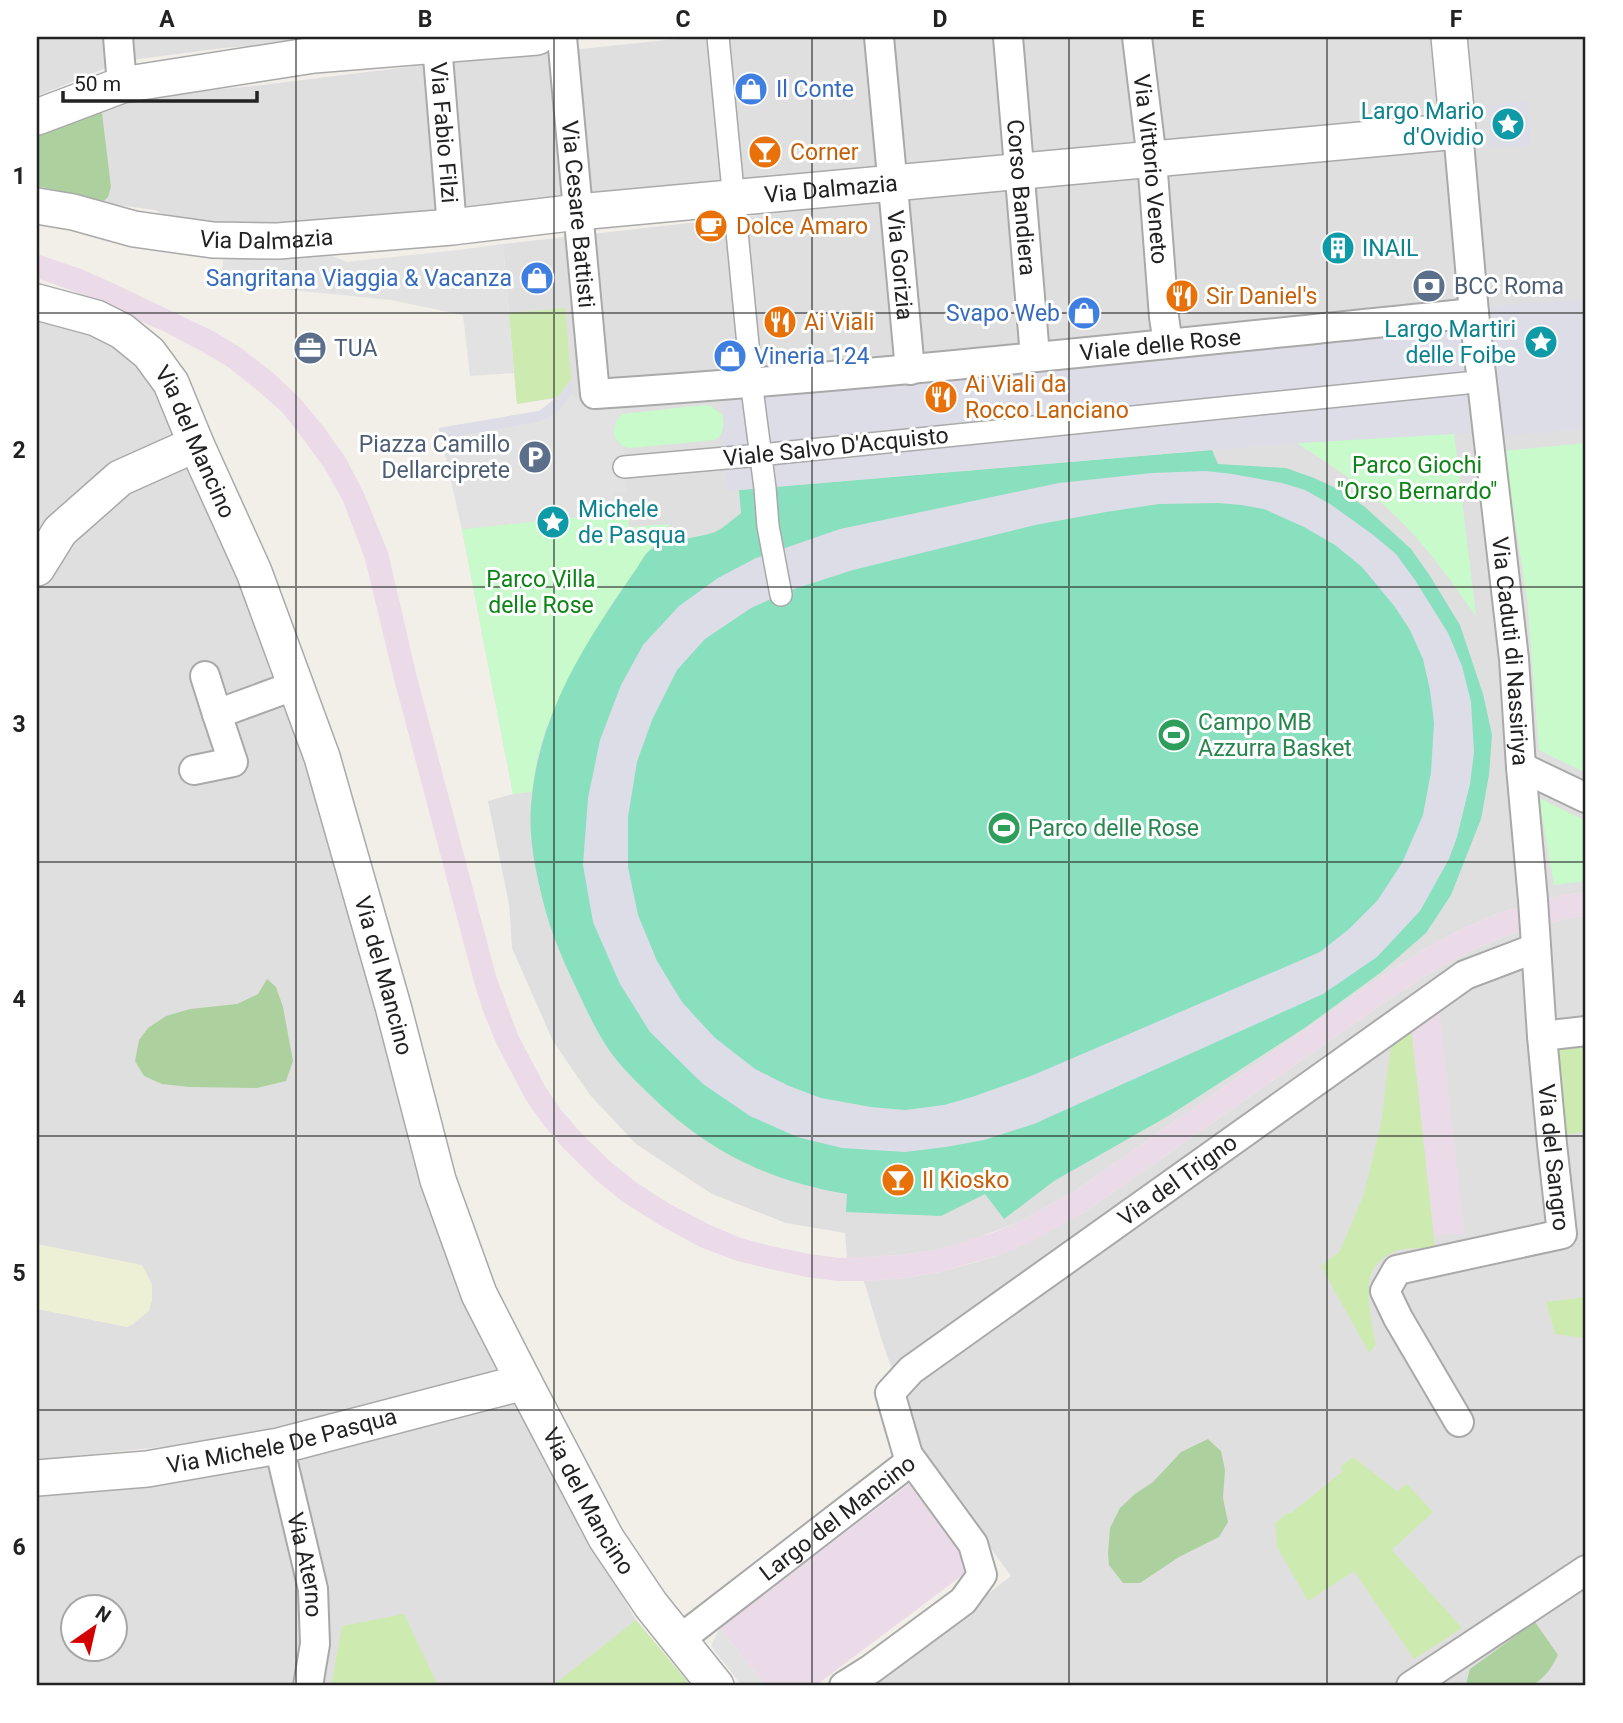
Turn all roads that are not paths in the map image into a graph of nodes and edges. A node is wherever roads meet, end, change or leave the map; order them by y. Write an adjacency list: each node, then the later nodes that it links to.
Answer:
1 (118, 37): 11 (street)
2 (537, 37): 9 (street)
3 (562, 37): 19 (street, Via Cesare Battisti)
4 (718, 37): 17 (street)
5 (879, 37): 16 (street, Via Gorizia)
6 (1008, 37): 15 (street, Corso Bandiera)
7 (1138, 37): 14 (street, Via Vittorio Veneto)
8 (1449, 37): 13 (street)
9 (437, 41): 10 (street); 20 (street, Via Fabio Filzi)
10 (313, 46): 11 (street)
11 (122, 85): 12 (street)
12 (37, 117)
13 (1458, 131): 14 (street, Via Dalmazia); 22 (street, Via Caduti di Nassiriya)
14 (1152, 160): 15 (street, Via Dalmazia); 23 (street, Via Vittorio Veneto)
15 (1020, 172): 16 (street, Via Dalmazia); 24 (street, Corso Bandiera)
16 (893, 182): 17 (street, Via Dalmazia); 25 (street, Via Gorizia)
17 (734, 198): 19 (street, Via Dalmazia); 26 (street)
18 (37, 206): 20 (street, Via Dalmazia)
19 (578, 212): 20 (street, Via Dalmazia); 28 (street, Via Cesare Battisti)
20 (453, 227)
21 (37, 302): 29 (street, Via del Mancino)
22 (1475, 313): 23 (street, Viale delle Rose); 37 (street, Via Caduti di Nassiriya)
23 (1168, 344): 24 (street, Viale delle Rose)
24 (1035, 356): 25 (street, Viale delle Rose)
25 (910, 370): 26 (street, Viale delle Rose)
26 (751, 383): 28 (street, Viale delle Rose); 30 (street)
27 (1466, 383): 30 (street, Viale Salvo D'Acquisto)
28 (595, 394)
29 (196, 444): 32 (street); 35 (street, Via del Mancino)
30 (760, 455): 31 (street, Viale Salvo D'Acquisto); 33 (street)
31 (624, 467)
32 (37, 568)
33 (781, 595)
34 (205, 676): 36 (street)
35 (296, 685): 36 (street); 43 (street, Via del Mancino)
36 (217, 713): 38 (street)
37 (1521, 767): 39 (street); 40 (street, Via Caduti di Nassiriya)
38 (194, 770)
39 (1586, 798)
40 (1536, 948): 42 (street, Via del Sangro); 46 (street, Via del Trigno)
41 (1586, 1031): 42 (street)
42 (1542, 1036): 44 (street, Via del Sangro)
43 (524, 1382): 45 (street, Via Michele De Pasqua); 49 (street, Via del Mancino)
44 (1459, 1422)
45 (279, 1446): 47 (street, Via Michele De Pasqua); 50 (street, Via Aterno)
46 (911, 1461): 49 (street, Largo del Mancino); 52 (street, Largo del Mancino)
47 (37, 1478)
48 (1586, 1570): 53 (street)
49 (679, 1640): 51 (street, Via del Mancino)
50 (308, 1686)
51 (716, 1686)
52 (844, 1686)
53 (1411, 1686)

